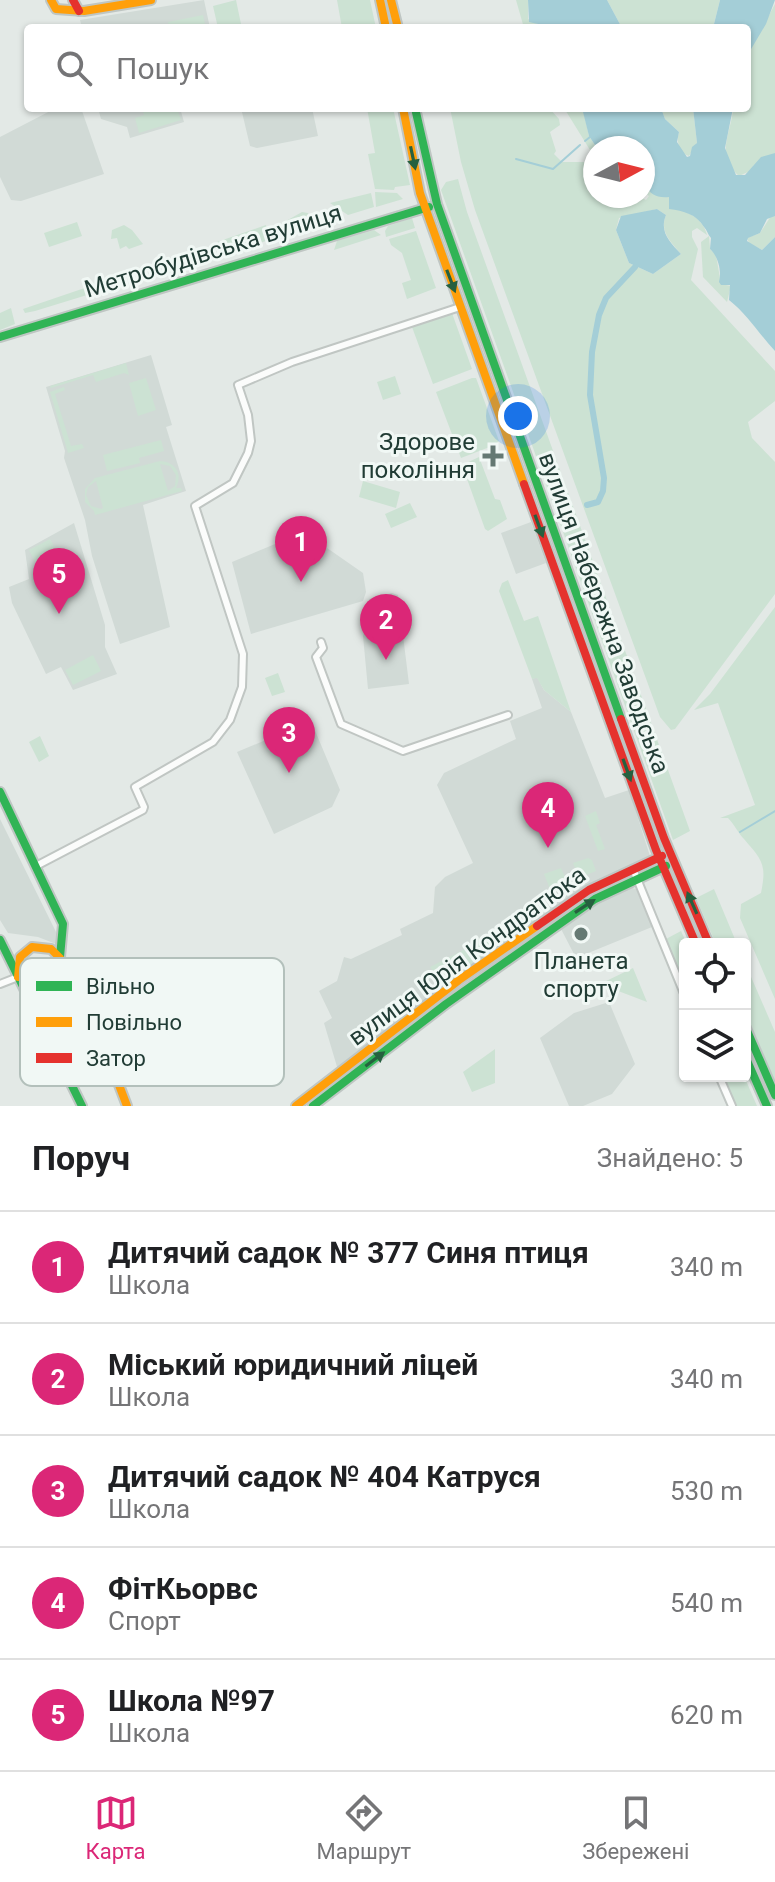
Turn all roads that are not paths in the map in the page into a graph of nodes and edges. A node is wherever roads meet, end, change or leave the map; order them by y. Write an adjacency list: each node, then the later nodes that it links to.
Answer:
1 (51, 0): 6 (main road)
2 (73, 0): 6 (main road)
3 (151, 0): 6 (main road)
4 (380, 0): 7 (main road)
5 (391, 0): 8 (main road)
6 (79, 11)
7 (385, 24)
8 (397, 24)
9 (404, 112): 12 (main road, вулиця Набережна Заводська, one-way to 12)
10 (416, 112): 11 (main road, вулиця Набережна Заводська)
11 (437, 204): 12 (main road, Метробудівська вулиця); 15 (main road, вулиця Набережна Заводська)
12 (425, 208): 13 (main road, вулиця Набережна Заводська, one-way to 13); 14 (main road, Метробудівська вулиця)
13 (460, 307): 16 (main road, вулиця Набережна Заводська, one-way to 16); 23 (street)
14 (0, 337)
15 (569, 574): 16 (main road); 20 (main road, вулиця Набережна Заводська)
16 (558, 578): 21 (main road, вулиця Набережна Заводська, one-way to 21)
17 (321, 642): 18 (street)
18 (508, 715)
19 (0, 792): 23 (main road)
20 (670, 852): 21 (main road, вулиця Юрія Кондратюка); 22 (main road, вулиця Набережна Заводська)
21 (659, 857): 24 (main road, вулиця Набережна Заводська); 25 (main road, вулиця Юрія Кондратюка)
22 (674, 863): 24 (main road, вулиця Юрія Кондратюка); 28 (main road, вулиця Набережна Заводська, one-way to 22)
23 (36, 866): 32 (main road)
24 (663, 868): 26 (main road, вулиця Юрія Кондратюка); 27 (main road, вулиця Набережна Заводська)
25 (633, 869): 26 (street); 30 (main road, вулиця Юрія Кондратюка)
26 (637, 880): 31 (main road, вулиця Юрія Кондратюка, one-way to 26); 35 (street)
27 (693, 938)
28 (706, 938)
29 (0, 940): 33 (main road)
30 (512, 945): 31 (main road); 37 (main road, вулиця Юрія Кондратюка)
31 (518, 954): 38 (main road, вулиця Юрія Кондратюка)
32 (60, 958): 33 (main road)
33 (18, 977): 34 (main road); 36 (street)
34 (20, 981)
35 (679, 982)
36 (0, 984)
37 (419, 1011): 38 (main road); 47 (main road, вулиця Юрія Кондратюка)
38 (426, 1020): 48 (main road, вулиця Юрія Кондратюка, one-way to 38)
39 (751, 1040): 44 (main road)
40 (751, 1070): 50 (main road)
41 (722, 1082): 49 (street)
42 (72, 1086): 45 (main road)
43 (119, 1086): 46 (main road)
44 (775, 1095)
45 (82, 1106)
46 (127, 1106)
47 (296, 1106)
48 (313, 1106)
49 (732, 1106)
50 (767, 1106)

